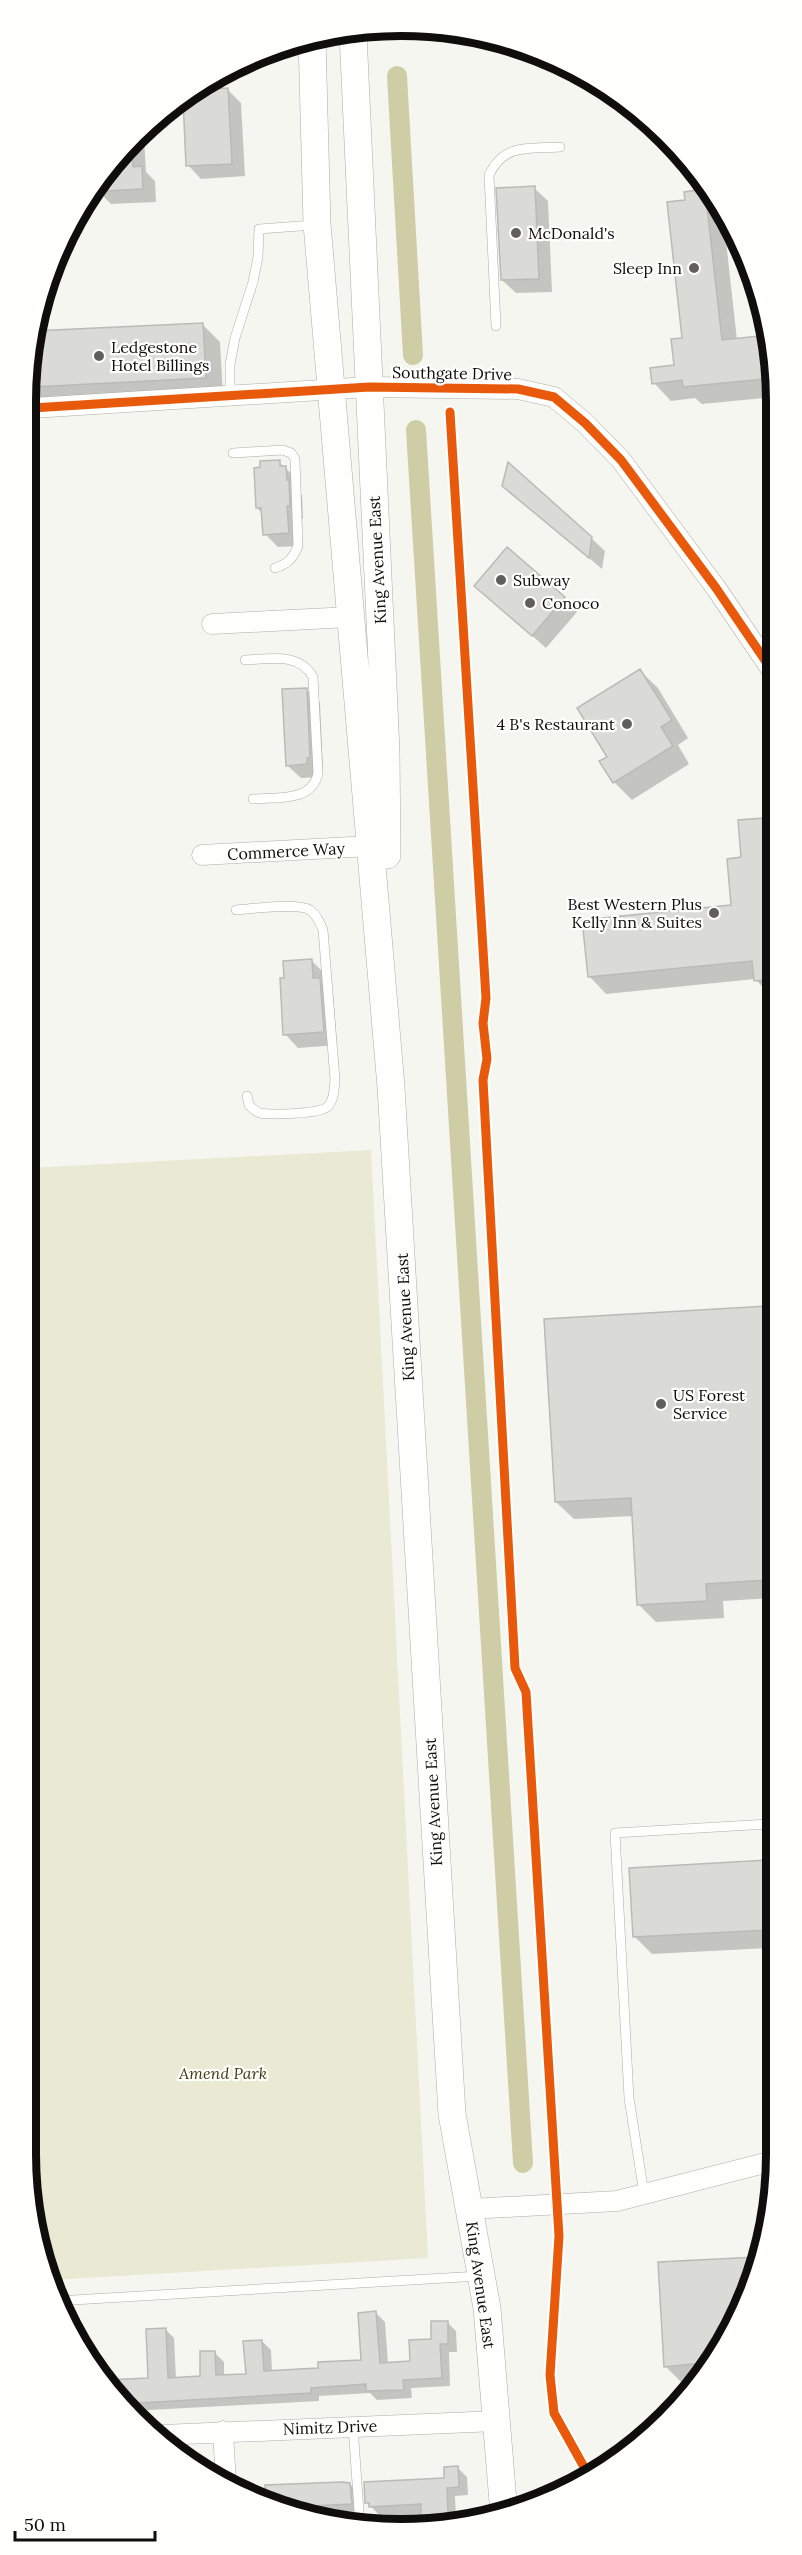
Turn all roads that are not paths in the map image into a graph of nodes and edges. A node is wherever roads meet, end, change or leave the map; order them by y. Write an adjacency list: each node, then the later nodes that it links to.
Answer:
1 (353, 39): 6 (main road, King Avenue East)
2 (312, 47): 4 (main road, King Avenue East)
3 (560, 147): 5 (lane)
4 (317, 224): 7 (main road, King Avenue East); 8 (lane)
5 (496, 326)
6 (369, 387): 7 (street, Southgate Drive); 15 (street, Southgate Drive); 20 (main road, King Avenue East)
7 (330, 390): 8 (street, Southgate Drive); 12 (main road, King Avenue East)
8 (230, 396): 9 (street, Southgate Drive)
9 (36, 408)
10 (233, 453): 11 (lane)
11 (275, 568)
12 (350, 617): 13 (street); 17 (main road, King Avenue East)
13 (212, 624)
14 (245, 660): 16 (lane)
15 (766, 663)
16 (253, 799)
17 (370, 846): 18 (street, Commerce Way); 20 (main road, King Avenue East)
18 (202, 855)
19 (236, 910): 21 (lane)
20 (391, 1087): 25 (main road, King Avenue East)
21 (247, 1096)
22 (766, 1824): 24 (lane)
23 (766, 2163): 24 (street)
24 (644, 2194): 25 (street)
25 (470, 2210): 26 (main road, King Avenue East)
26 (482, 2276): 27 (lane); 28 (main road, King Avenue East)
27 (67, 2300)
28 (497, 2421): 29 (street, Nimitz Drive); 33 (main road, King Avenue East)
29 (353, 2426): 30 (street, Nimitz Drive); 34 (lane)
30 (224, 2431): 31 (street, Nimitz Drive); 32 (street)
31 (168, 2435)
32 (226, 2474)
33 (503, 2504)
34 (359, 2517)

